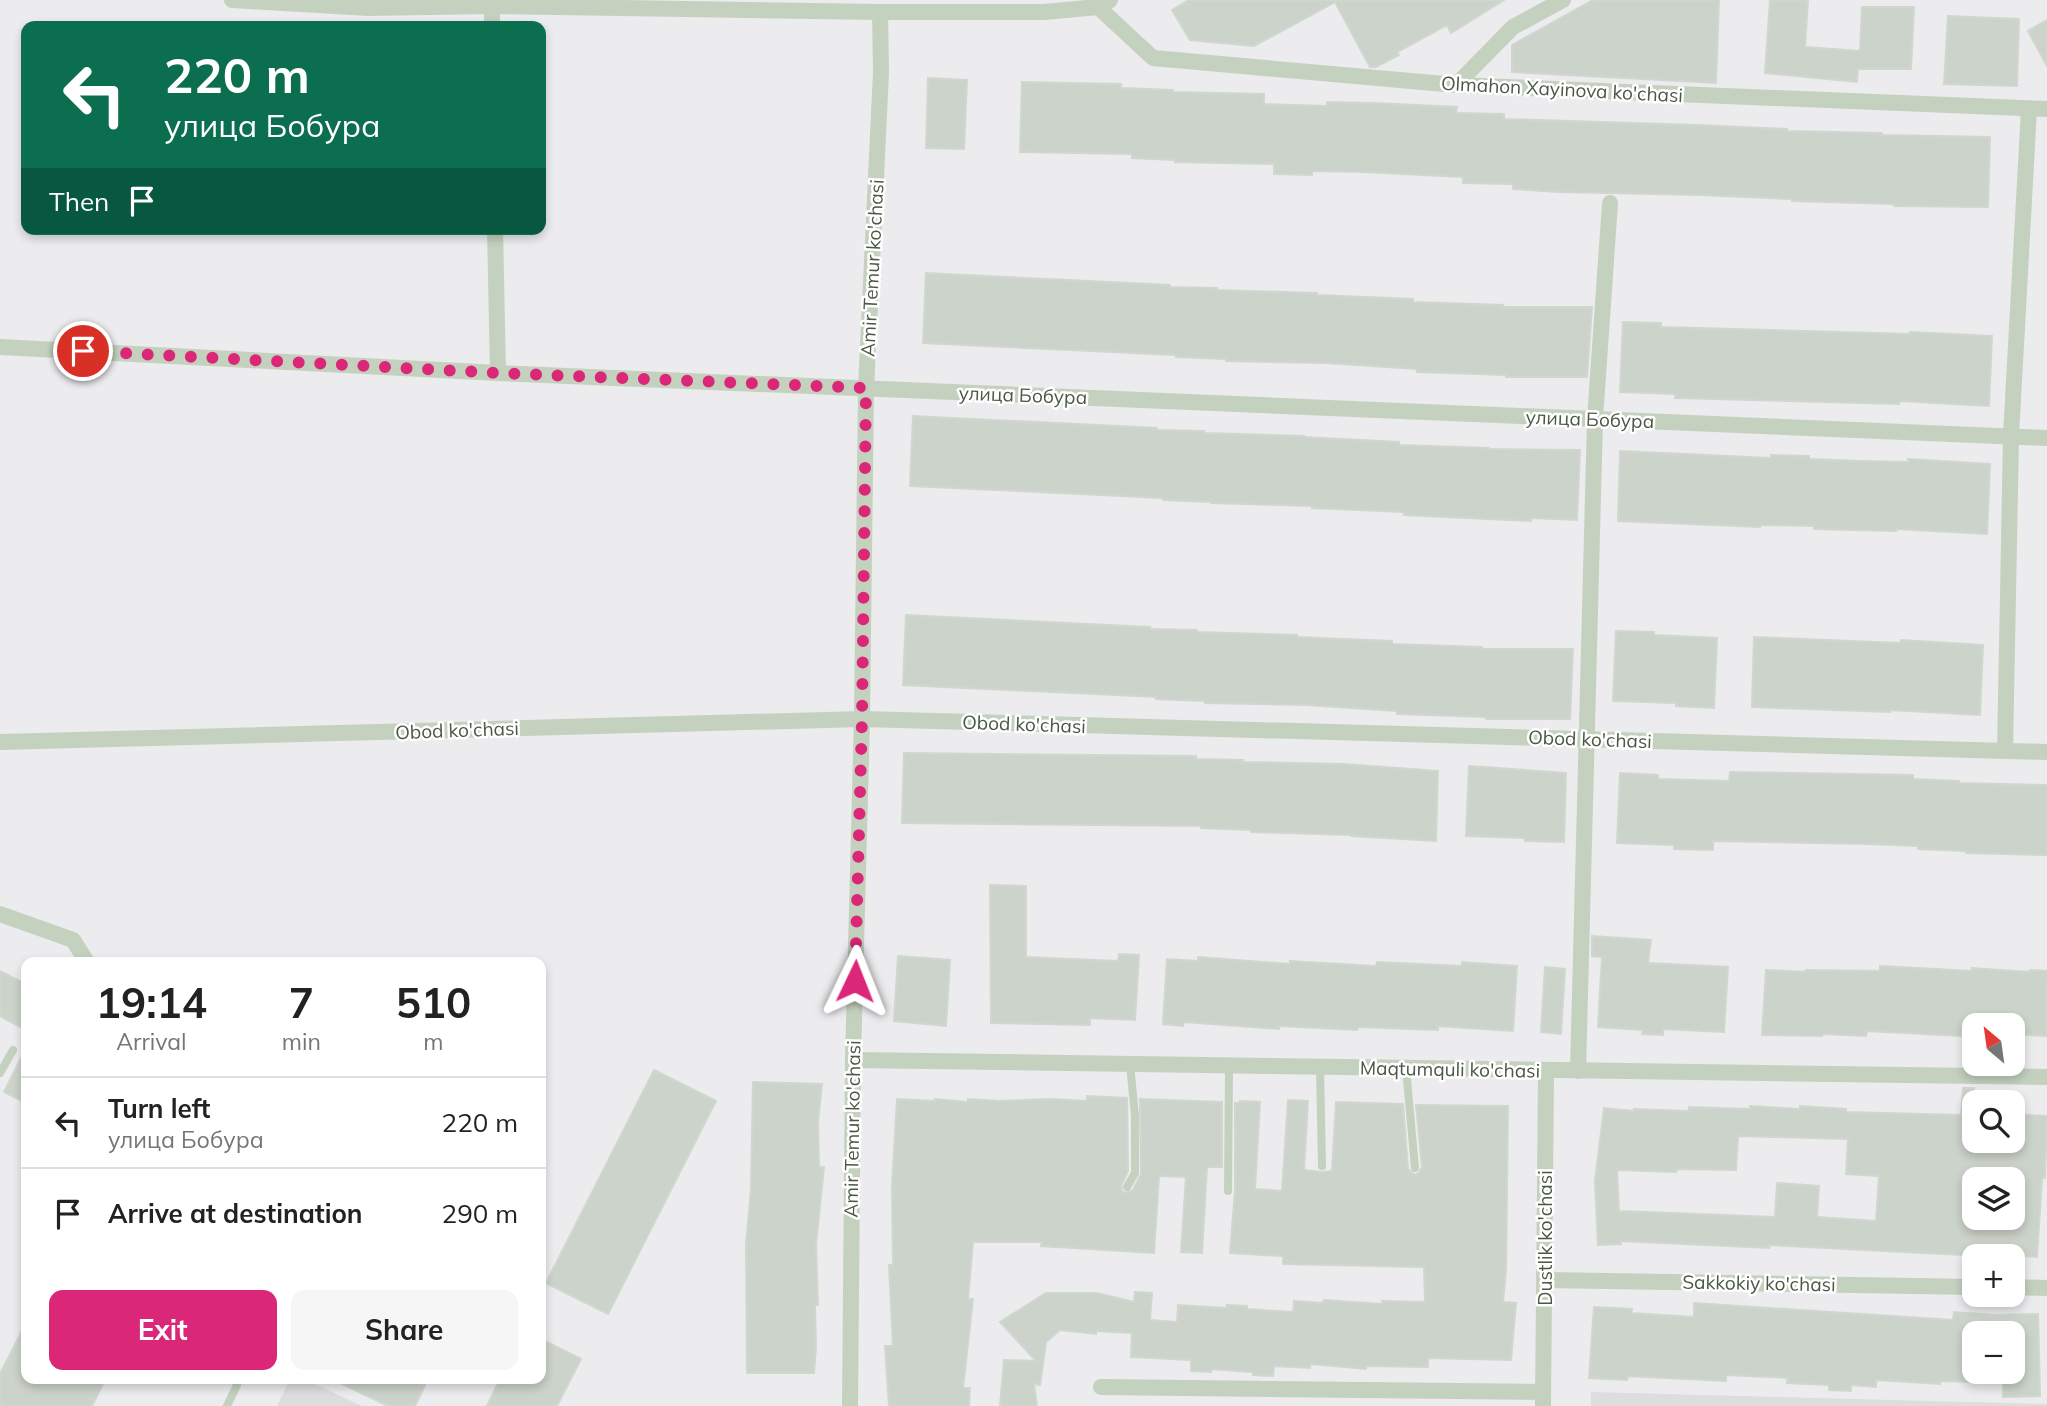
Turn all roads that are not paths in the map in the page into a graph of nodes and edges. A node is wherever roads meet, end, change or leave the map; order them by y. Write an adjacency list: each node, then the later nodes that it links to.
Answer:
1 (232, 0): 3 (street)
2 (1563, 0): 9 (street)
3 (366, 4): 5 (street)
4 (1104, 4): 7 (street); 9 (street, Olmahon Xayinova ko'chasi)
5 (492, 6): 6 (street); 8 (street)
6 (861, 6): 7 (street)
7 (880, 12): 16 (street, Amir Temur ko'chasi)
8 (492, 21)
9 (1456, 85): 10 (street, Olmahon Xayinova ko'chasi)
10 (2029, 109): 11 (street, Olmahon Xayinova ko'chasi); 18 (street)
11 (2047, 109)
12 (1610, 202): 17 (street)
13 (495, 235): 15 (street)
14 (0, 347): 15 (street, улица Бобура)
15 (498, 373): 16 (street, улица Бобура)
16 (866, 388): 17 (street, улица Бобура); 20 (street, Amir Temur ko'chasi)
17 (1595, 419): 18 (street, улица Бобура); 21 (street)
18 (2011, 436): 19 (street, улица Бобура); 23 (street)
19 (2047, 438)
20 (862, 719): 21 (street, Obod ko'chasi); 22 (street, Obod ko'chasi); 28 (street, Amir Temur ko'chasi)
21 (1587, 739): 23 (street, Obod ko'chasi); 34 (street)
22 (0, 742)
23 (2005, 751): 24 (street, Obod ko'chasi)
24 (2047, 752)
25 (0, 914): 26 (street)
26 (84, 957)
27 (13, 1050): 35 (lane)
28 (853, 1060): 29 (street, Maqtumquli ko'chasi); 49 (street, Amir Temur ko'chasi)
29 (1129, 1064): 30 (street, Maqtumquli ko'chasi); 39 (lane)
30 (1229, 1066): 31 (street, Maqtumquli ko'chasi); 40 (lane)
31 (1320, 1067): 32 (street, Maqtumquli ko'chasi); 37 (lane)
32 (1406, 1068): 33 (street, Maqtumquli ko'chasi); 38 (lane)
33 (1546, 1071): 34 (street, Maqtumquli ko'chasi); 41 (street, Dustlik ko'chasi)
34 (1578, 1071): 36 (street, Maqtumquli ko'chasi)
35 (0, 1073)
36 (2047, 1077)
37 (1322, 1166)
38 (1415, 1168)
39 (1127, 1186)
40 (1228, 1191)
41 (1545, 1280): 42 (street, Sakkokiy ko'chasi); 47 (street, Dustlik ko'chasi)
42 (1962, 1287)
43 (2025, 1287): 44 (street)
44 (2047, 1288)
45 (236, 1384): 48 (lane)
46 (1101, 1387): 47 (street)
47 (1543, 1399)
48 (227, 1406)
49 (850, 1406)

